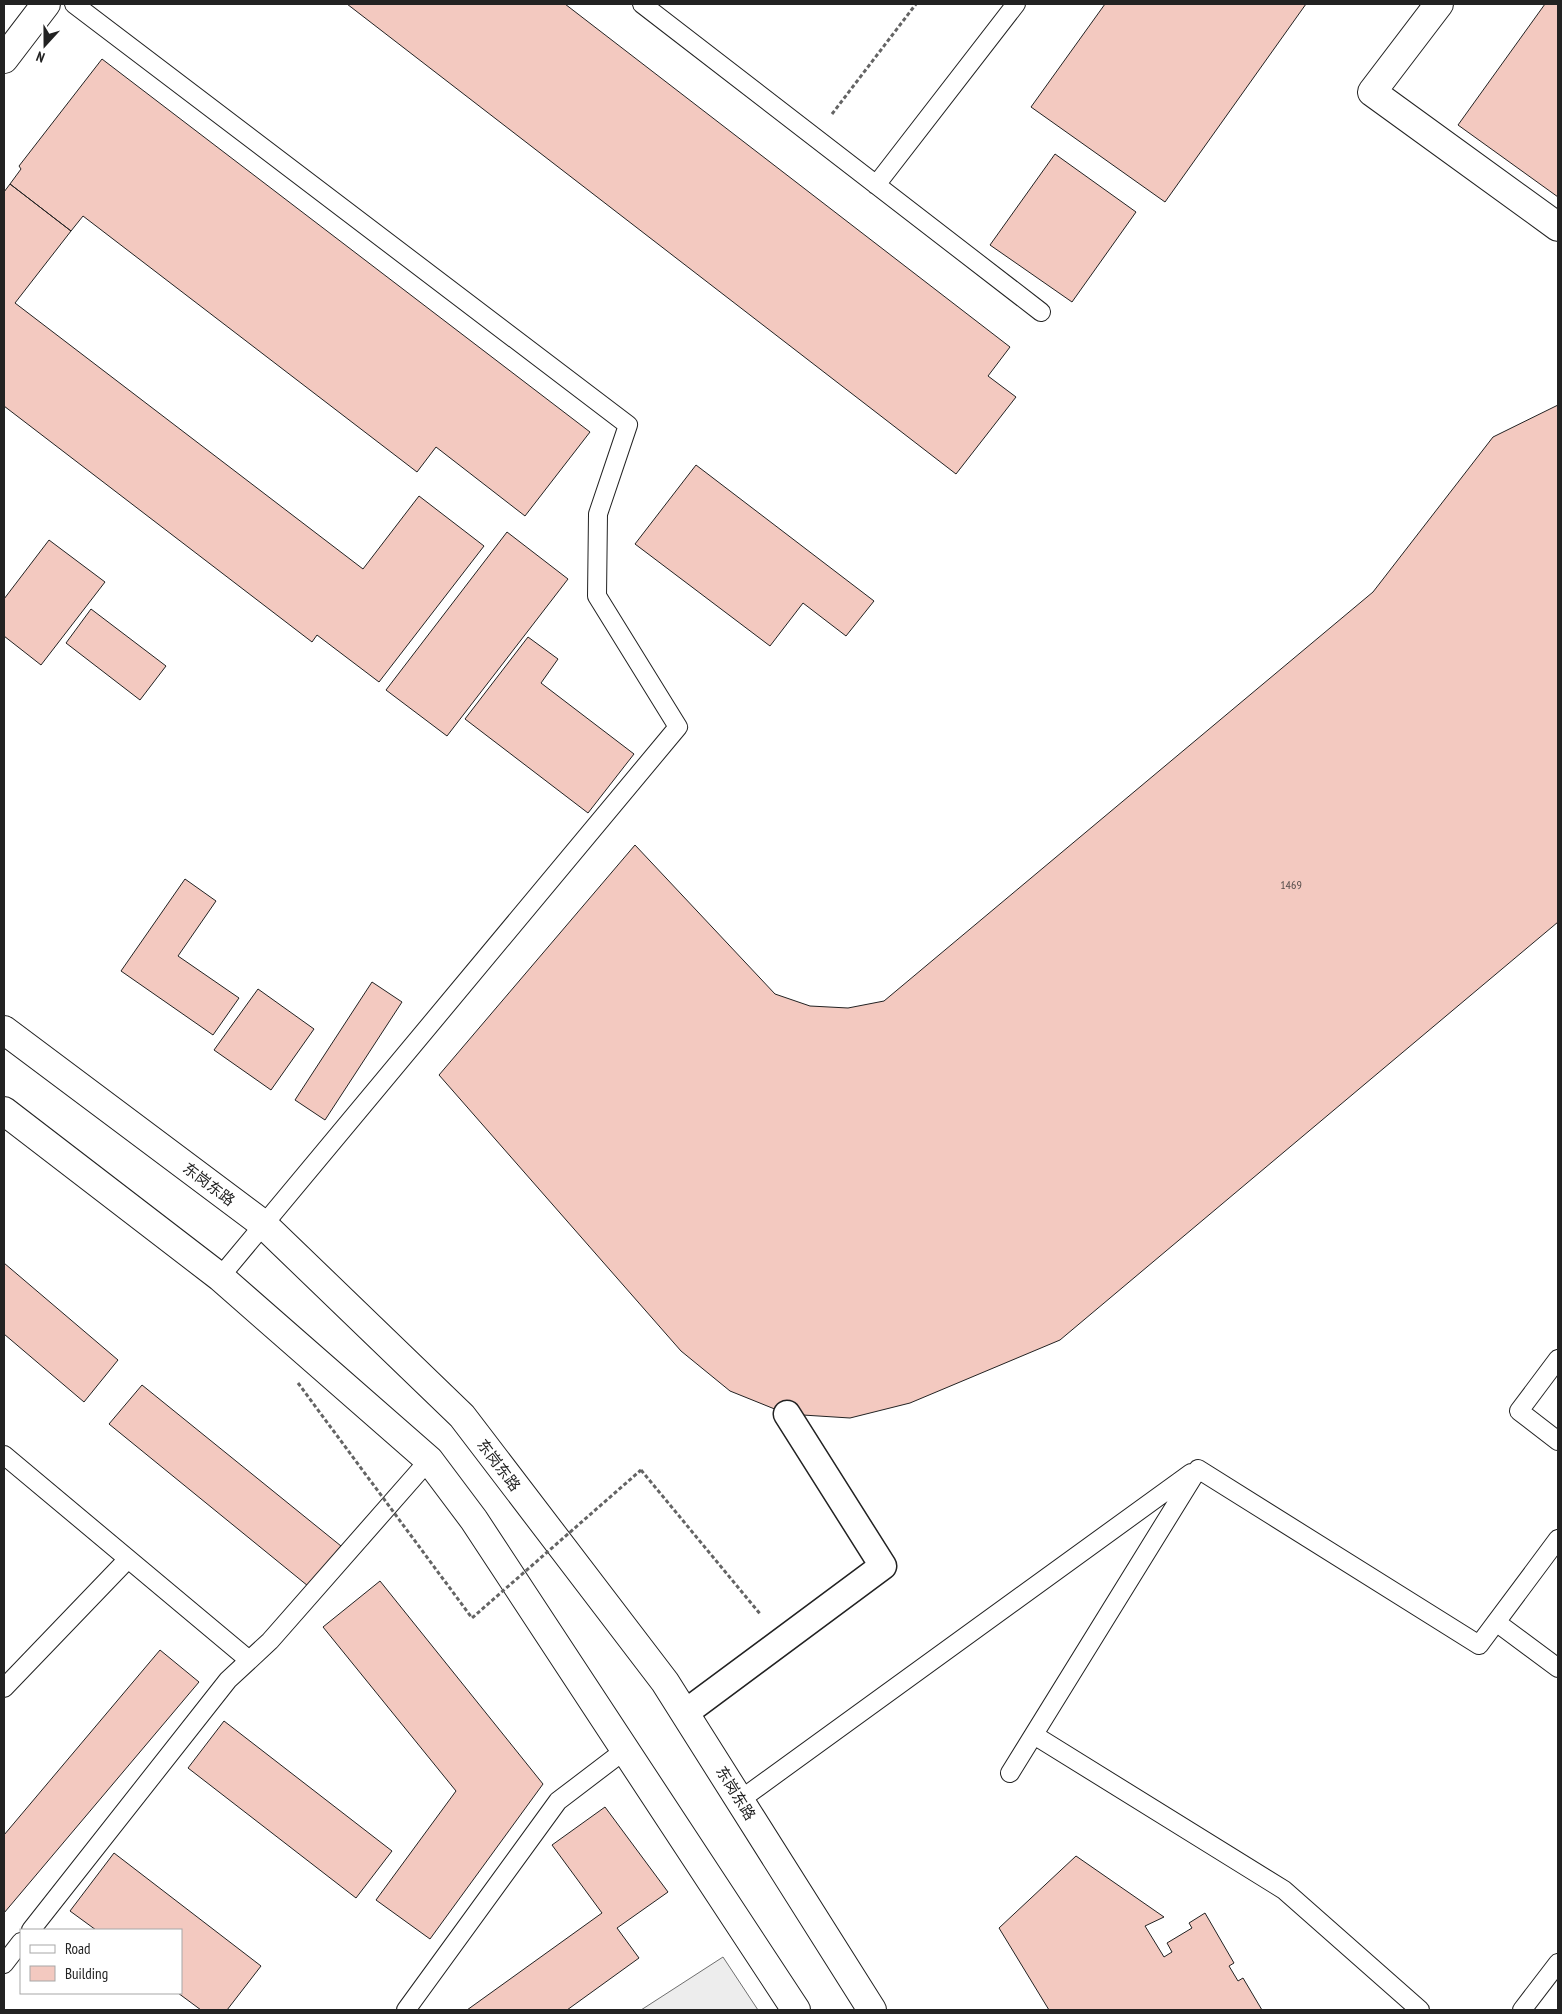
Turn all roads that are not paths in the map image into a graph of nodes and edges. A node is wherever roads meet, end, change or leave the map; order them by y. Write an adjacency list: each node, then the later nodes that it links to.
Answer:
1 (46, 4): 6 (main road)
2 (74, 4): 12 (lane)
3 (642, 4): 7 (lane)
4 (1016, 4): 7 (lane)
5 (1439, 4): 8 (main road)
6 (8, 44)
7 (876, 184): 9 (lane)
8 (1558, 227)
9 (1041, 312)
10 (4, 1030): 12 (main road, 东岗东路)
11 (4, 1112): 13 (main road)
12 (263, 1224): 13 (lane); 26 (main road, 东岗东路)
13 (220, 1276): 18 (main road)
14 (1558, 1359): 16 (lane)
15 (787, 1414): 26 (street)
16 (1558, 1441)
17 (4, 1455): 21 (lane)
18 (429, 1460): 23 (lane); 28 (main road)
19 (1198, 1468): 22 (lane); 27 (lane); 30 (lane)
20 (1558, 1540): 22 (lane)
21 (127, 1560): 23 (lane); 25 (lane)
22 (1496, 1622): 24 (lane)
23 (249, 1660): 31 (lane)
24 (1558, 1668)
25 (4, 1688)
26 (685, 1713): 30 (main road, 东岗东路)
27 (1034, 1735): 29 (lane); 38 (lane)
28 (625, 1750): 35 (lane); 36 (main road)
29 (1010, 1773)
30 (740, 1800): 37 (main road, 东岗东路)
31 (32, 1929)
32 (20, 1943): 34 (lane)
33 (1558, 1963): 39 (lane)
34 (4, 1964)
35 (406, 2010)
36 (796, 2010)
37 (872, 2010)
38 (1420, 2010)
39 (1522, 2010)

